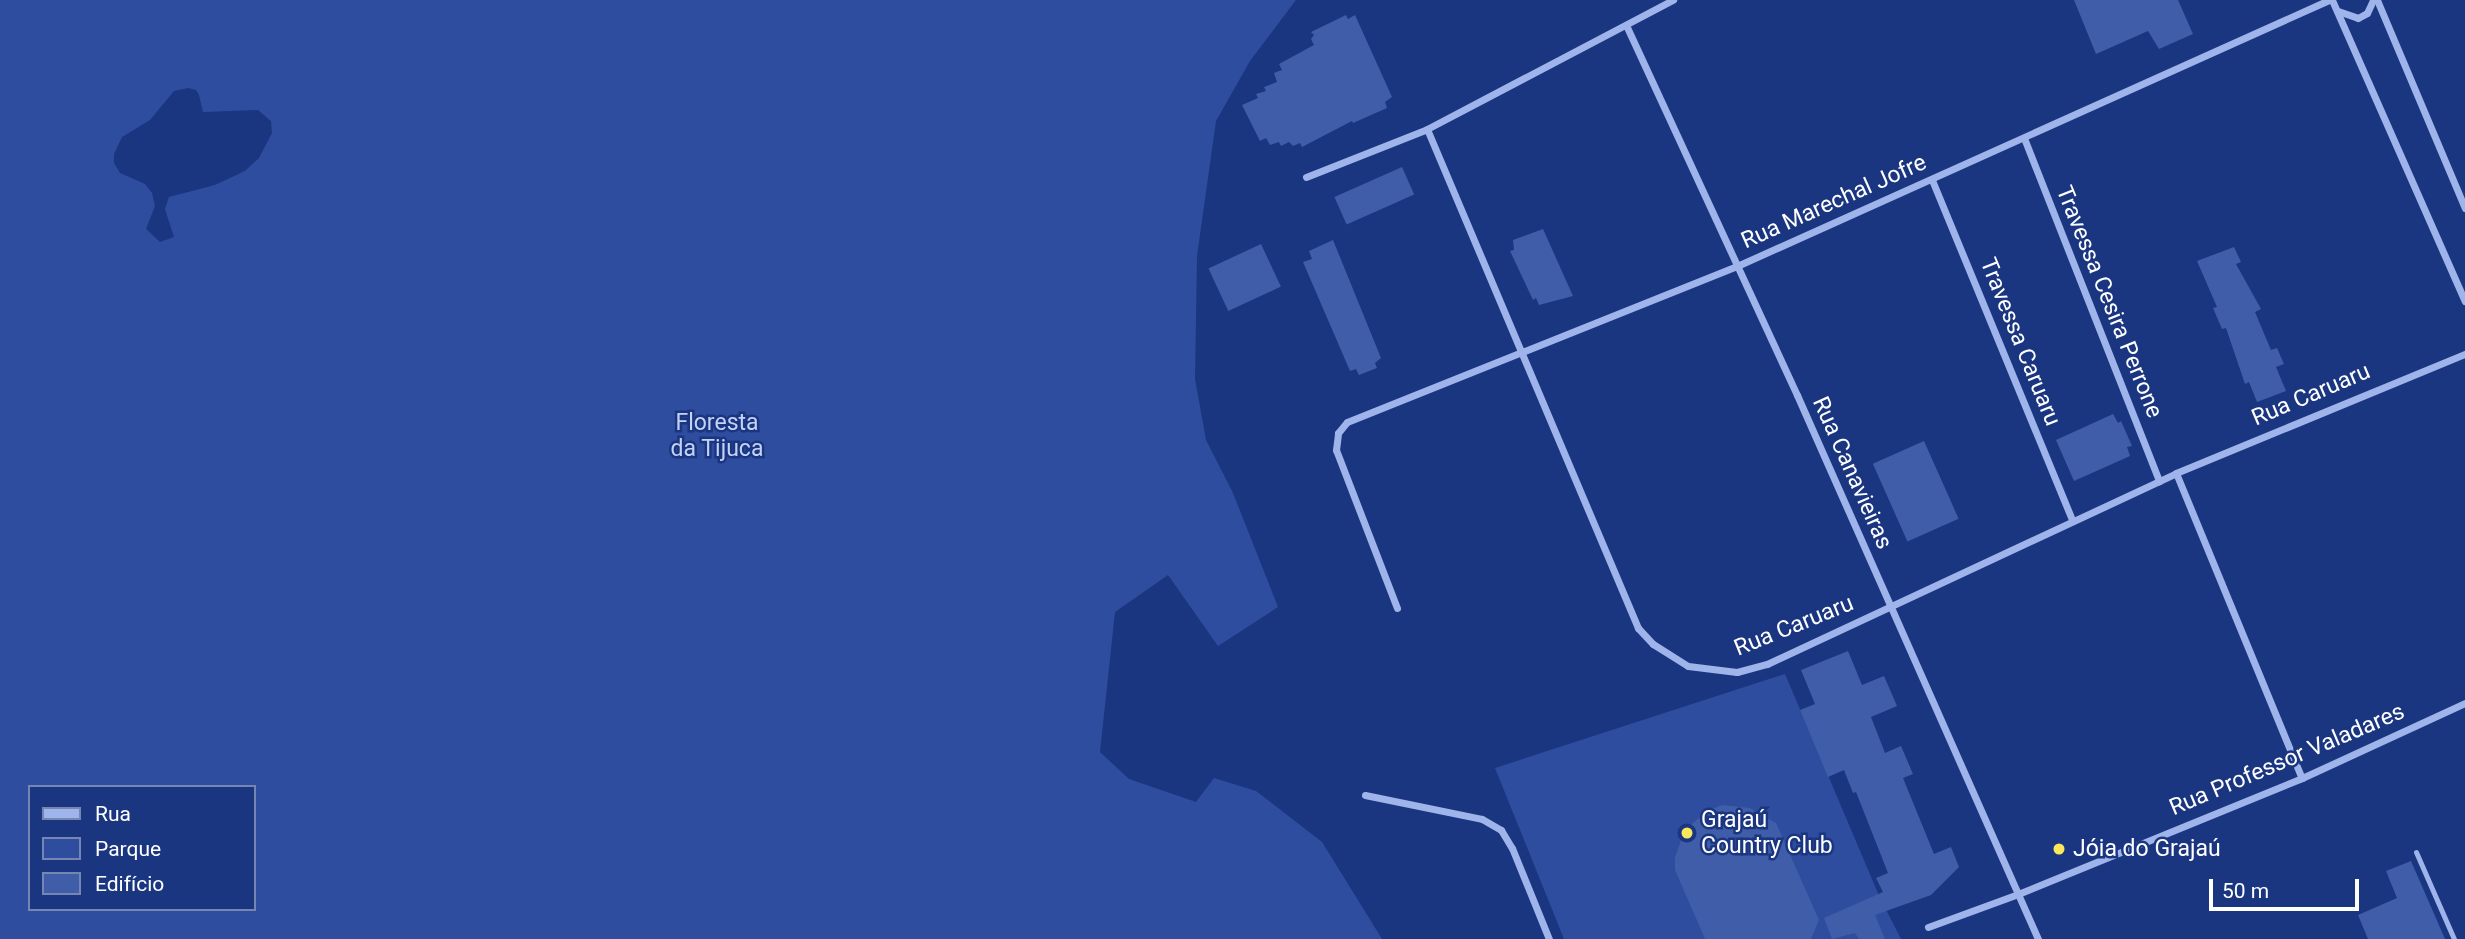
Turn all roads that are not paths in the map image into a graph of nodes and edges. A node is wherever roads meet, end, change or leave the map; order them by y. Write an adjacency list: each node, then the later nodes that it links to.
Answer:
1 (1673, 0): 5 (street)
2 (2330, 0): 4 (street); 7 (street, Rua Marechal Jofre)
3 (2375, 0): 4 (street); 10 (street)
4 (2337, 11): 12 (street)
5 (1626, 24): 6 (street); 11 (street, Rua Canavieiras)
6 (1427, 129): 8 (street); 13 (street, Rua Caruaru)
7 (2024, 138): 9 (street, Rua Marechal Jofre); 16 (street, Travessa Cesira Perrone)
8 (1306, 177)
9 (1932, 180): 11 (street, Rua Marechal Jofre); 17 (street, Travessa Caruaru)
10 (2465, 208)
11 (1737, 266): 13 (street, Rua Marechal Jofre); 18 (street, Rua Canavieiras)
12 (2465, 301)
13 (1521, 351): 18 (street, Rua Caruaru); 19 (street, Rua Marechal Jofre)
14 (2465, 354): 15 (street, Rua Caruaru)
15 (2176, 473): 16 (street, Rua Caruaru); 21 (street)
16 (2159, 481): 17 (street, Rua Caruaru)
17 (2072, 520): 18 (street, Rua Caruaru)
18 (1889, 606): 24 (street, Rua Canavieiras)
19 (1396, 608)
20 (2465, 703): 21 (street, Rua Professor Valadares)
21 (2302, 778): 24 (street, Rua Professor Valadares)
22 (1365, 795): 26 (street)
23 (2416, 852): 28 (lane)
24 (2018, 894): 25 (street, Rua Professor Valadares); 27 (street, Rua Canavieiras)
25 (1928, 927)
26 (1549, 939)
27 (2038, 939)
28 (2454, 939)

